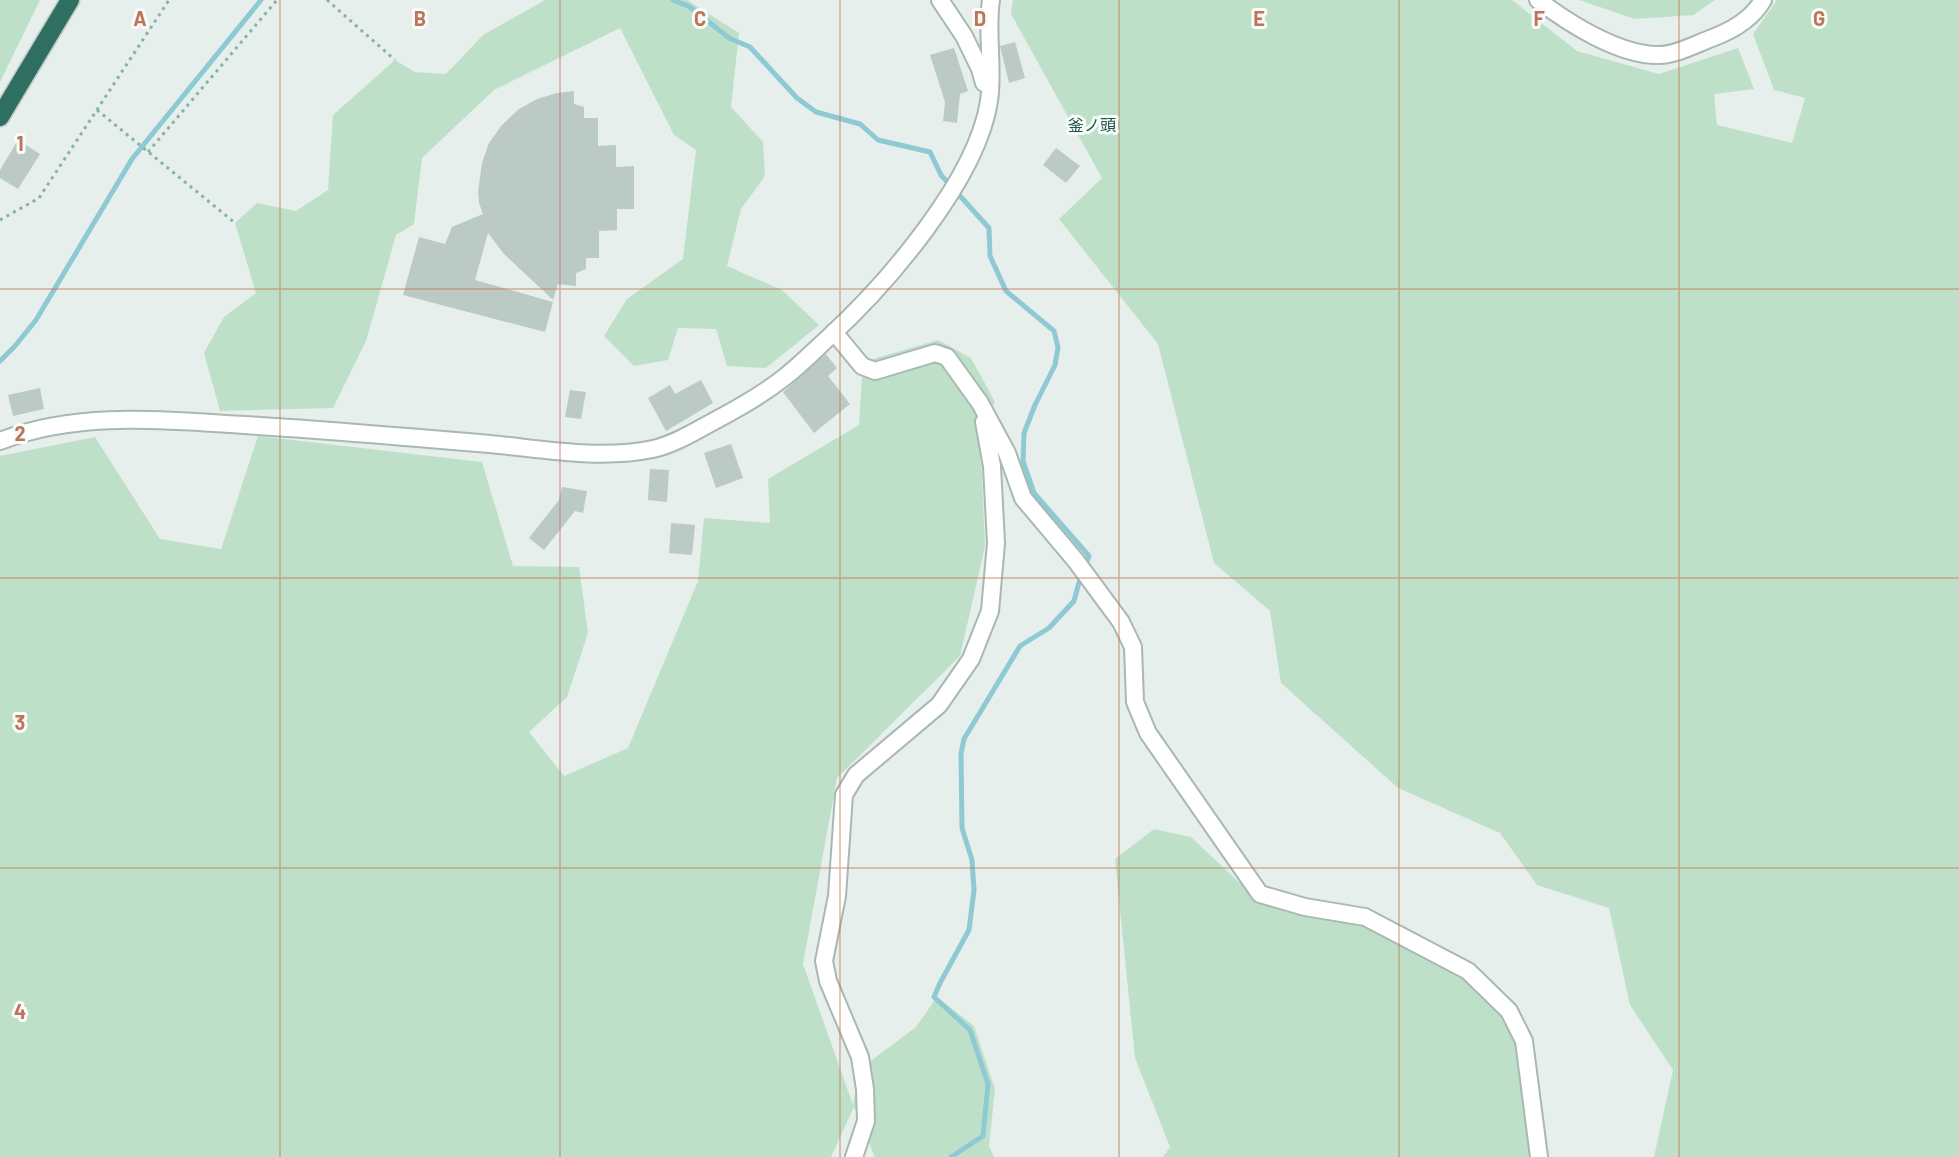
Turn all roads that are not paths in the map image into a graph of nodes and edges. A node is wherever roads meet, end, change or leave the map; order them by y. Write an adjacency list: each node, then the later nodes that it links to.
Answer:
1 (70, 0): 7 (highway)
2 (940, 0): 6 (street)
3 (991, 0): 6 (street)
4 (1538, 0): 5 (street)
5 (1763, 0)
6 (989, 100): 8 (street)
7 (0, 117)
8 (834, 332): 9 (street); 10 (street)
9 (980, 403): 11 (street); 12 (street)
10 (0, 441)
11 (854, 1157)
12 (1539, 1157)

